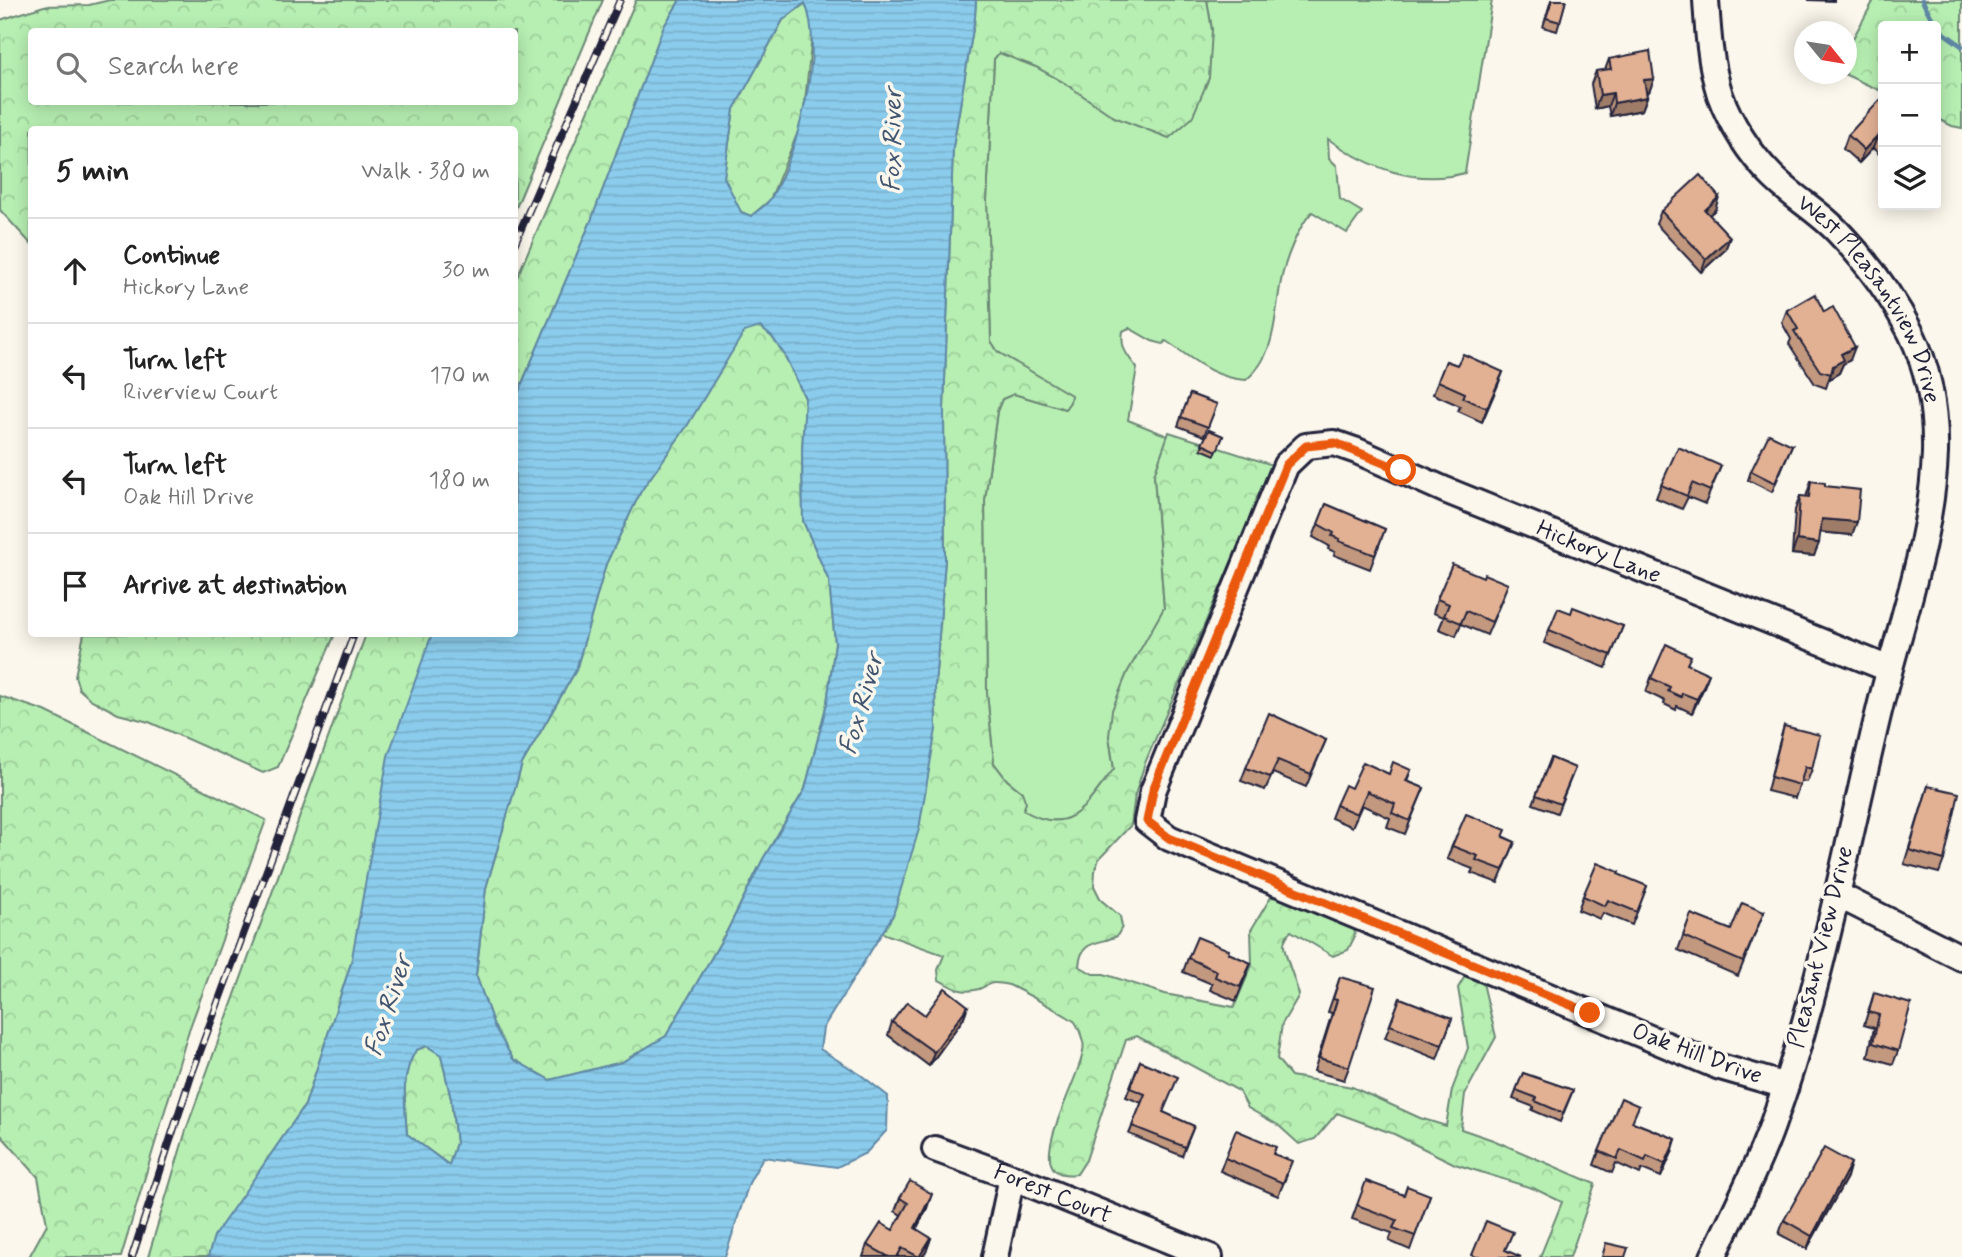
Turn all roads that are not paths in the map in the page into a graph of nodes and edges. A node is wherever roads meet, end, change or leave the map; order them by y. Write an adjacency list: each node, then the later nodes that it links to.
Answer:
1 (1706, 0): 2 (street, West Pleasantview Drive)
2 (1889, 669): 3 (street, Hickory Lane); 4 (street, Pleasant View Drive)
3 (1147, 821): 6 (street, Oak Hill Drive)
4 (1838, 895): 5 (street); 6 (street, Pleasant View Drive)
5 (1962, 958)
6 (1786, 1086): 11 (street, Pleasant View Drive)
7 (935, 1149): 8 (street, Forest Court)
8 (1012, 1177): 9 (street); 10 (street, Forest Court)
9 (995, 1257)
10 (1210, 1257)
11 (1713, 1257)

